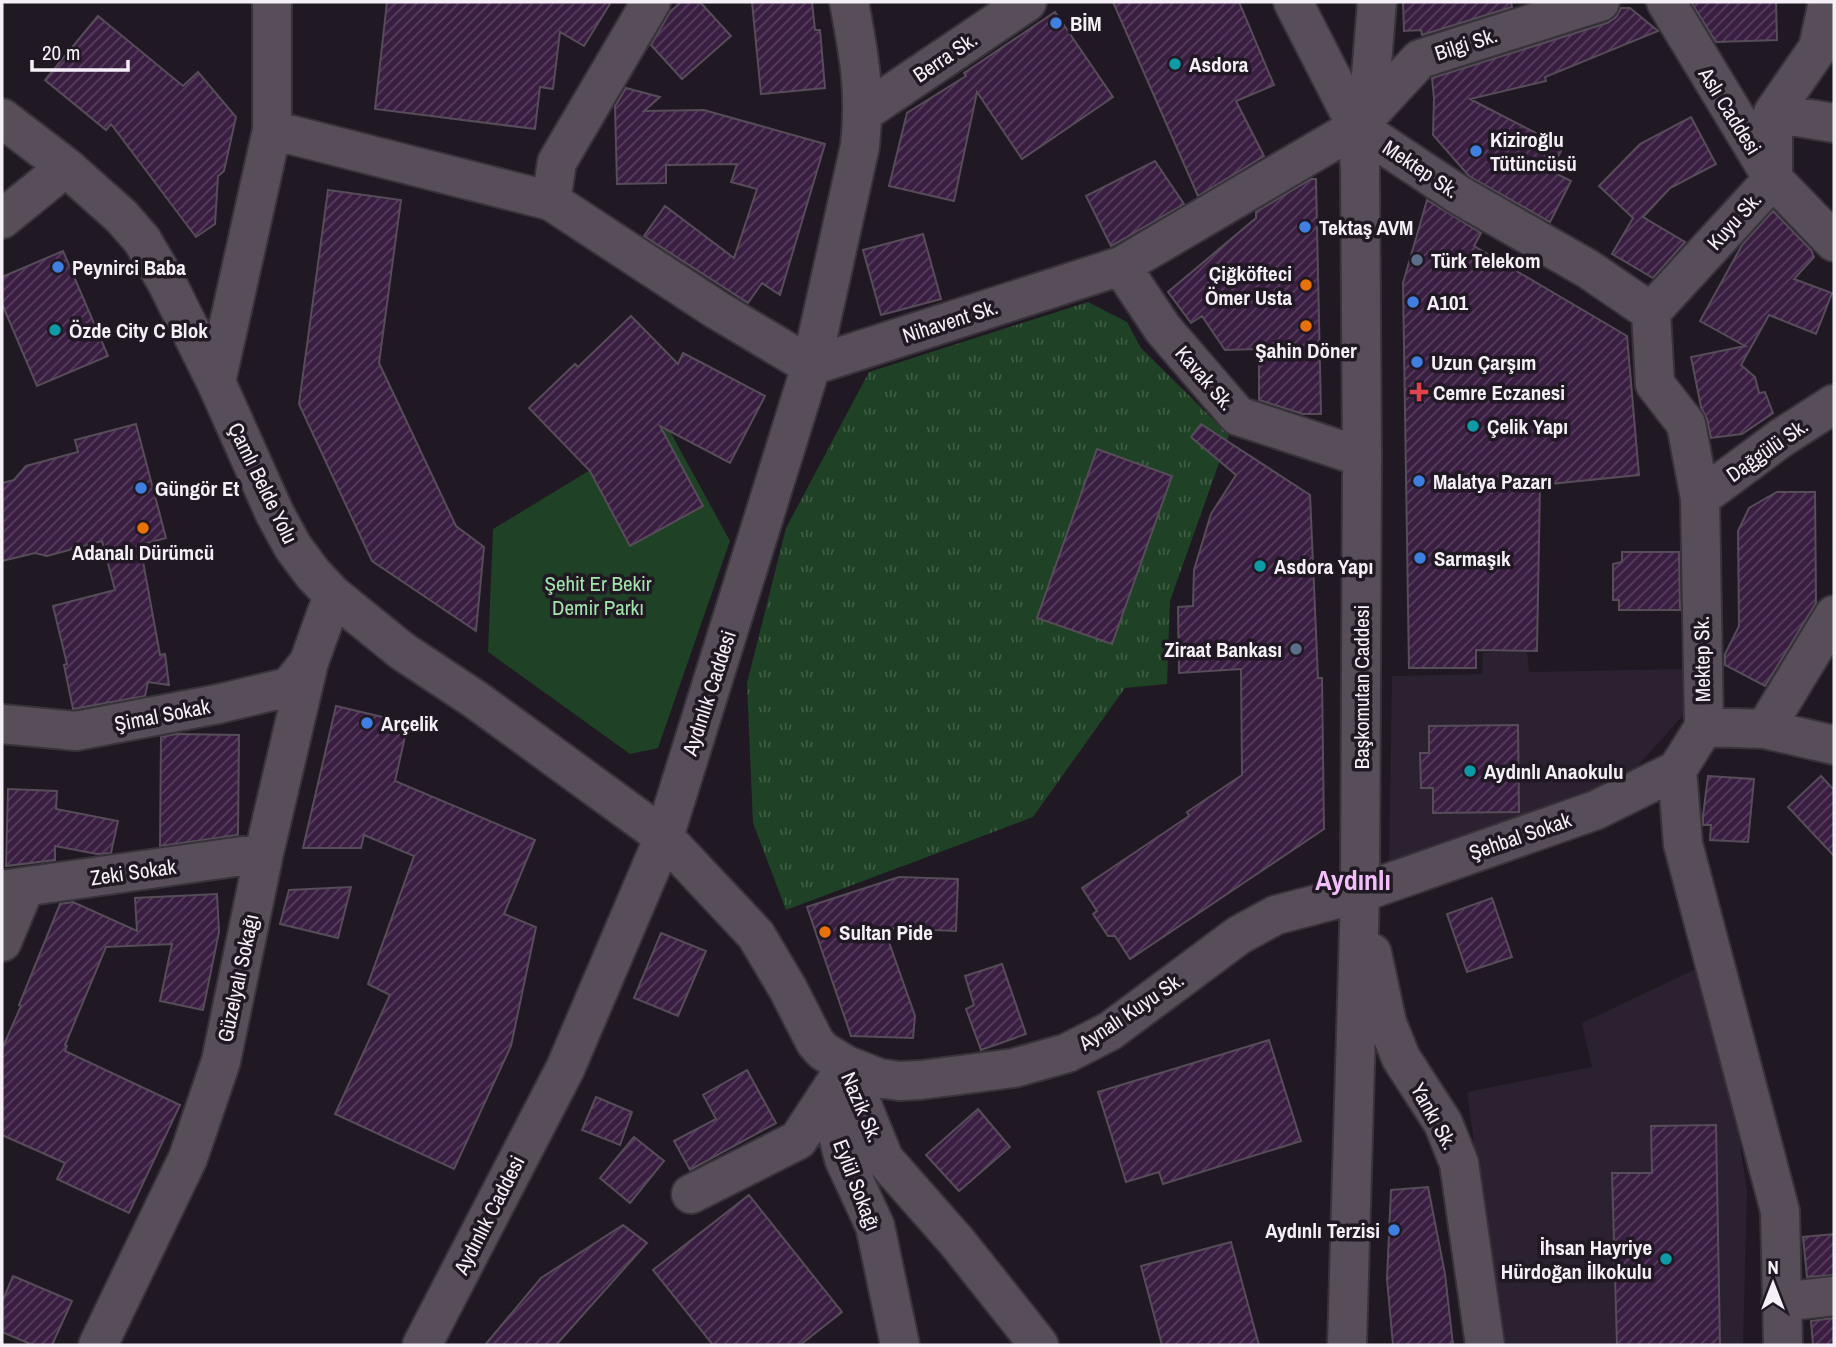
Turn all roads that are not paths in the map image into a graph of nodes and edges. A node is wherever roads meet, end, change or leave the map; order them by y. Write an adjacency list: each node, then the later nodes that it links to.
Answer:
1 (272, 2): 15 (street)
2 (651, 2): 18 (street)
3 (849, 2): 10 (street, Aydınlık Caddesi)
4 (1027, 2): 10 (street, Berra Sk.)
5 (1293, 2): 14 (street, Başkomutan Caddesi)
6 (1377, 2): 14 (street)
7 (1600, 2): 14 (street, Bilgi Sk.)
8 (1666, 2): 17 (street, Aslı Caddesi)
9 (1828, 2): 11 (street)
10 (864, 112): 23 (street, Aydınlık Caddesi)
11 (1773, 113): 13 (street); 17 (street, Kuyu Sk.)
12 (2, 118): 16 (street, Çamlı Belde Yolu)
13 (1834, 124)
14 (1357, 127): 21 (street, Nihavent Sk.); 22 (street, Mektep Sk.); 26 (street, Başkomutan Caddesi)
15 (272, 130): 18 (street); 24 (street)
16 (66, 167): 19 (street); 24 (street, Çamlı Belde Yolu)
17 (1773, 179): 20 (street, Aslı Caddesi); 22 (street, Kuyu Sk.)
18 (551, 201): 23 (street)
19 (2, 219)
20 (1834, 243)
21 (1121, 266): 23 (street, Nihavent Sk.); 26 (street, Kavak Sk.)
22 (1651, 312): 27 (street, Mektep Sk.)
23 (811, 366): 36 (street, Aydınlık Caddesi)
24 (216, 382): 28 (street, Çamlı Belde Yolu)
25 (1834, 404): 27 (street, Dağgülü Sk.)
26 (1362, 457): 39 (street, Başkomutan Caddesi)
27 (1700, 498): 32 (street, Mektep Sk.)
28 (333, 595): 30 (street, Güzelyalı Sokağı); 36 (street, Çamlı Belde Yolu)
29 (1834, 615): 33 (street)
30 (309, 662): 31 (street, Şimal Sokak); 37 (street, Güzelyalı Sokağı)
31 (2, 724)
32 (1703, 727): 33 (street); 35 (street, Mektep Sk.)
33 (1765, 729): 34 (street)
34 (1834, 745)
35 (1677, 770): 39 (street, Şehbal Sokak); 44 (street)
36 (664, 837): 41 (street, Nazik Sk.); 46 (street, Aydınlık Caddesi)
37 (264, 853): 38 (street, Zeki Sokak); 45 (street, Güzelyalı Sokağı)
38 (13, 889): 40 (street)
39 (1360, 893): 41 (street, Aynalı Kuyu Sk.); 49 (street, Başkomutan Caddesi); 50 (street, Yankı Sk.)
40 (2, 942)
41 (846, 1065): 42 (street); 47 (street, Eylül Sokağı); 48 (street, Nazik Sk.)
42 (691, 1194)
43 (1834, 1296): 44 (street)
44 (1781, 1302): 51 (street)
45 (98, 1345)
46 (422, 1345)
47 (900, 1345)
48 (1039, 1345)
49 (1347, 1345)
50 (1485, 1345)
51 (1783, 1345)

